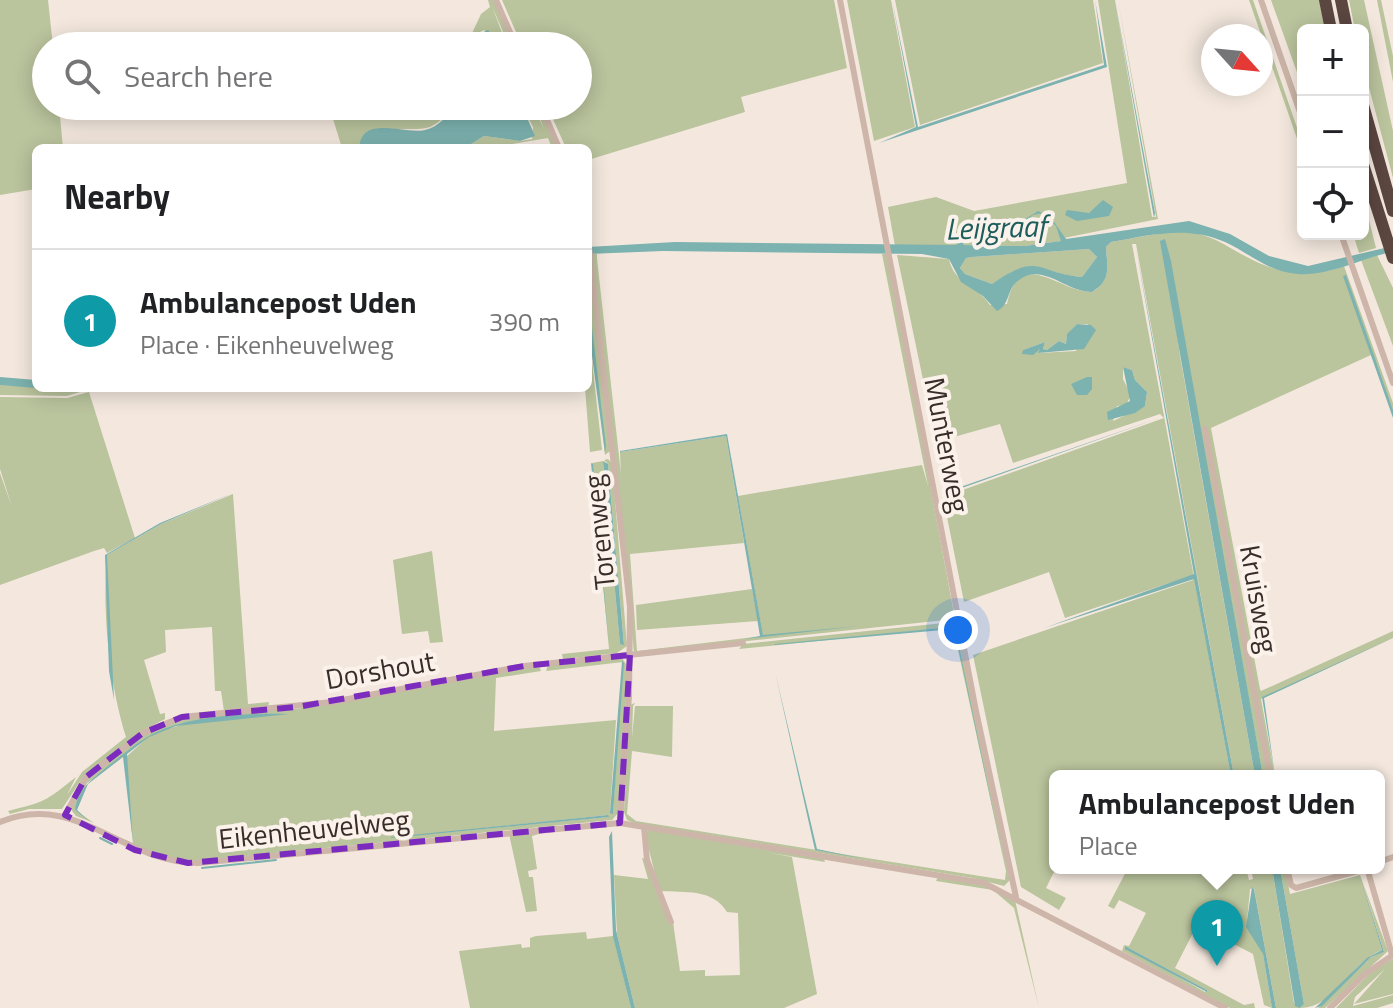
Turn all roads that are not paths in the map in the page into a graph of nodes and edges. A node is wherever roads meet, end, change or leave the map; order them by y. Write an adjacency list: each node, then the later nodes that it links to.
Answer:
1 (496, 0): 8 (street)
2 (840, 0): 30 (street, Munterweg)
3 (1261, 0): 9 (street)
4 (1325, 0): 6 (highway)
5 (1341, 0): 7 (highway)
6 (1330, 24)
7 (1346, 24)
8 (510, 32)
9 (1297, 104)
10 (547, 120): 12 (street)
11 (1369, 126): 14 (highway)
12 (557, 144)
13 (1364, 168): 16 (highway)
14 (1393, 211)
15 (1343, 240): 18 (street)
16 (1393, 258)
17 (592, 275): 21 (street, Torenweg)
18 (1393, 383)
19 (1205, 429): 22 (street, Kruisweg)
20 (743, 643): 21 (street, Dorshout)
21 (630, 655): 23 (street, Dorshout); 25 (street, Torenweg)
22 (1269, 770)
23 (65, 815): 24 (street, Eikenheuvelweg); 25 (street, Eikenheuvelweg)
24 (0, 822)
25 (620, 823): 26 (street, Eikenheuvelweg)
26 (644, 827): 30 (street, Eikenheuvelweg); 31 (street)
27 (1288, 874): 28 (street)
28 (1346, 874)
29 (1369, 874): 32 (street)
30 (1016, 897): 33 (street, Eikenheuvelweg)
31 (671, 922)
32 (1392, 955): 34 (street)
33 (1225, 1008)
34 (1330, 1008)

